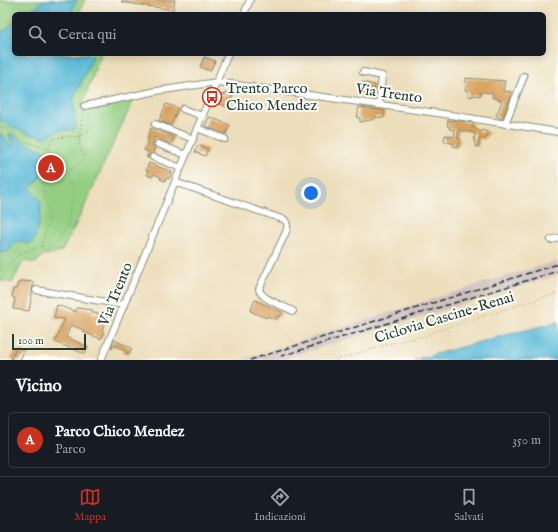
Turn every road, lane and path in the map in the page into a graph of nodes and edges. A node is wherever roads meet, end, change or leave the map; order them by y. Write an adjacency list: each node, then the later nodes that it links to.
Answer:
1 (250, 0): 2 (street)
2 (245, 12)
3 (227, 56): 6 (street, Via Trento)
4 (363, 72): 7 (street)
5 (524, 76): 12 (street)
6 (216, 82): 7 (street, Via Trento); 8 (street); 10 (street, Via Trento)
7 (379, 105): 12 (street, Via Trento)
8 (84, 106): 17 (path)
9 (183, 109): 10 (street)
10 (202, 116): 14 (street, Via Trento)
11 (155, 124): 18 (street)
12 (504, 124): 16 (street, Via Trento)
13 (0, 126): 21 (path)
14 (198, 128): 18 (street, Via Trento); 19 (street)
15 (91, 129): 17 (path)
16 (558, 132)
17 (79, 137): 21 (path); 28 (path)
18 (193, 139): 22 (street, Via Trento)
19 (226, 139)
20 (158, 144): 22 (street)
21 (49, 149): 28 (path)
22 (186, 155): 24 (street, Via Trento)
23 (154, 159): 24 (street)
24 (180, 169): 25 (street, Via Trento)
25 (175, 182): 32 (street, Via Trento); 33 (street)
26 (558, 238): 27 (street)
27 (551, 240)
28 (41, 246): 29 (path)
29 (9, 264)
30 (36, 290): 32 (street)
31 (558, 293): 35 (path, Ciclovia Cascine-Renai)
32 (124, 305): 34 (street, Via Trento)
33 (293, 311)
34 (101, 360)
35 (336, 360)

